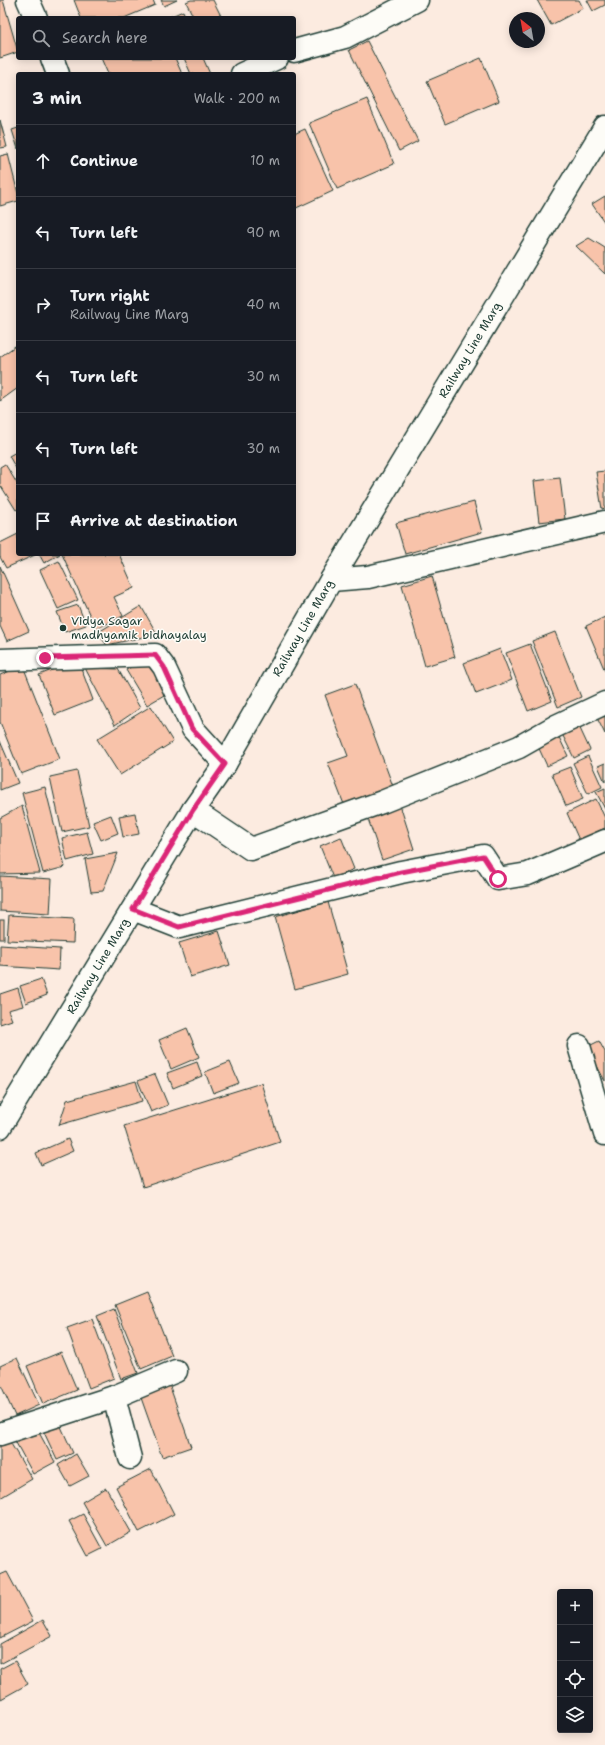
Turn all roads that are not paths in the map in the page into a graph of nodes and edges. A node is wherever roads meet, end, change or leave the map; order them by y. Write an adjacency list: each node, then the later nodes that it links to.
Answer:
1 (28, 0): 3 (street)
2 (417, 0): 4 (street)
3 (35, 16)
4 (296, 50)
5 (53, 60): 7 (street)
6 (273, 60): 8 (street)
7 (57, 72)
8 (246, 72)
9 (605, 127): 11 (street, Railway Line Marg)
10 (605, 522): 11 (street)
11 (331, 580): 14 (street, Railway Line Marg)
12 (0, 660): 14 (street)
13 (605, 703): 15 (street)
14 (225, 764): 15 (street, Railway Line Marg)
15 (193, 810): 17 (street, Railway Line Marg)
16 (605, 841): 17 (street)
17 (133, 909): 19 (street, Railway Line Marg)
18 (578, 1046): 20 (street)
19 (0, 1127)
20 (605, 1134)
21 (176, 1371): 22 (street)
22 (114, 1397): 23 (street); 24 (street)
23 (0, 1434)
24 (130, 1458)

